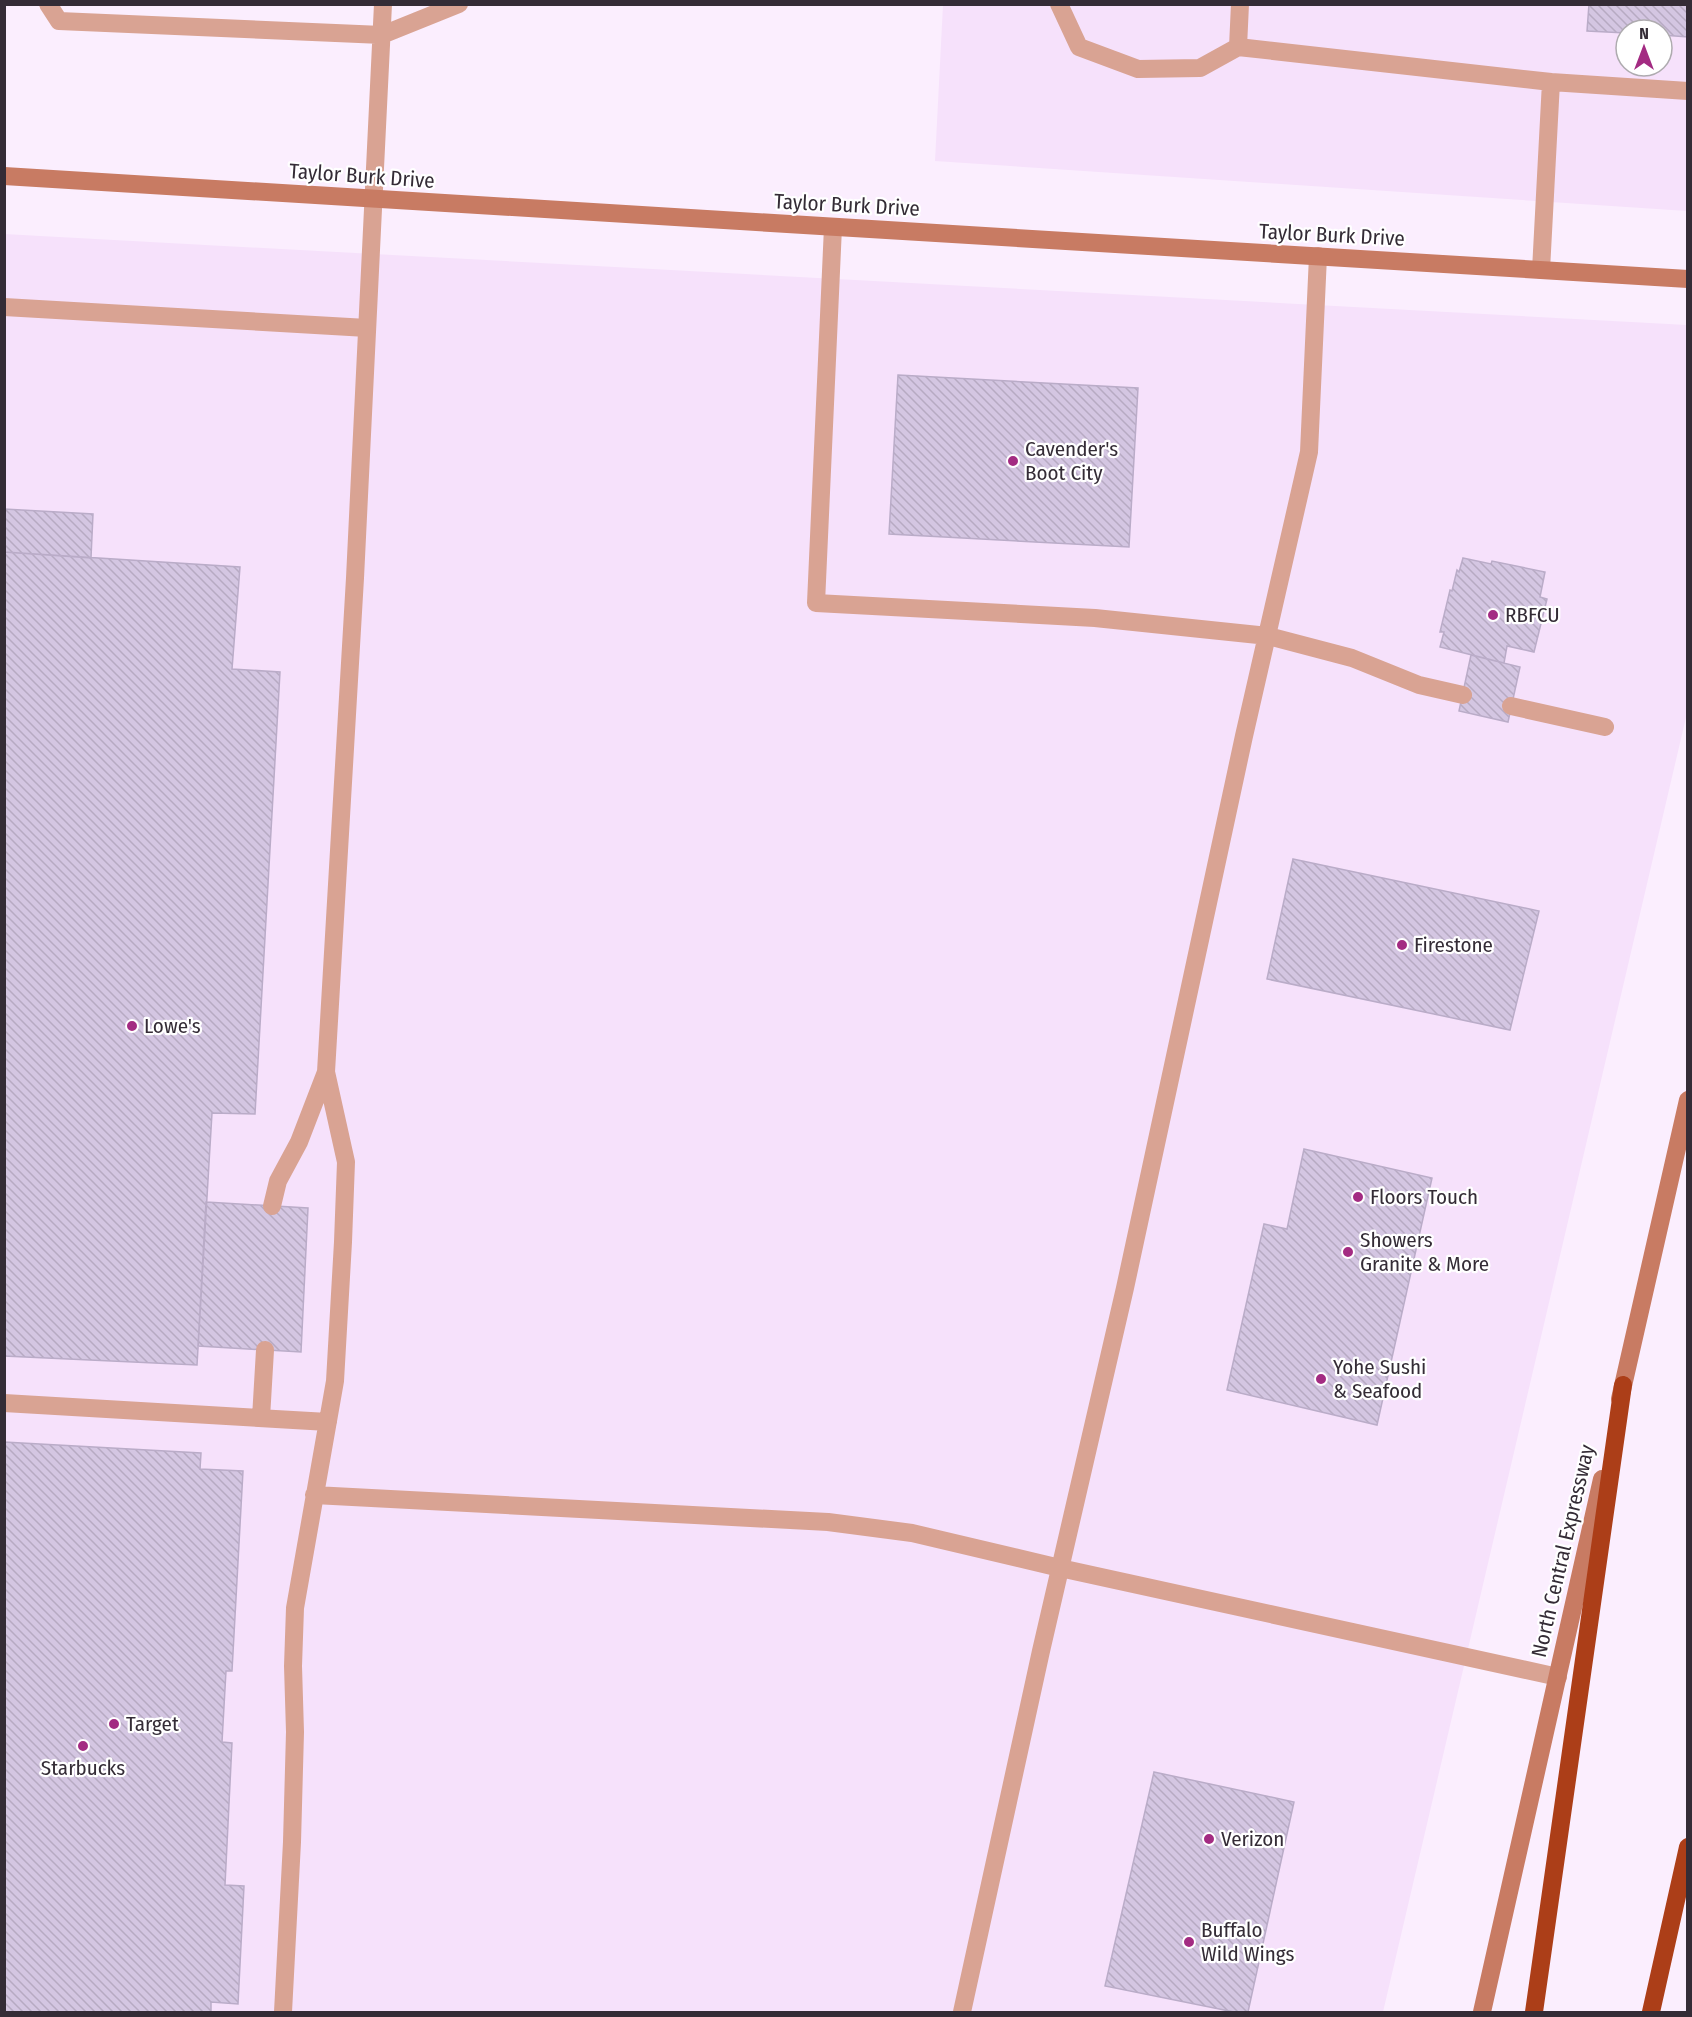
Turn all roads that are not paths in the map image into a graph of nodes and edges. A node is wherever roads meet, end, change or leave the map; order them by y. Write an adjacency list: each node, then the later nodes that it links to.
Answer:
1 (48, 4): 6 (lane)
2 (383, 4): 6 (lane)
3 (459, 4): 6 (lane)
4 (1059, 4): 7 (lane)
5 (1240, 4): 7 (lane)
6 (382, 35): 11 (lane)
7 (1238, 47): 8 (lane)
8 (1551, 82): 9 (lane); 14 (lane)
9 (1688, 91)
10 (4, 176): 11 (street, Taylor Burk Drive)
11 (374, 199): 12 (street, Taylor Burk Drive); 17 (lane)
12 (832, 227): 13 (street, Taylor Burk Drive); 18 (lane)
13 (1318, 256): 14 (street, Taylor Burk Drive); 18 (lane)
14 (1541, 270): 15 (street, Taylor Burk Drive)
15 (1688, 279)
16 (4, 307): 17 (lane)
17 (367, 328): 22 (lane)
18 (1268, 636): 19 (lane); 31 (lane)
19 (1462, 695)
20 (1511, 706): 21 (lane)
21 (1605, 727)
22 (326, 1072): 24 (lane); 29 (lane)
23 (1688, 1100): 26 (street, North Central Expressway)
24 (272, 1206)
25 (265, 1350): 28 (lane)
26 (1623, 1385): 32 (street, North Central Expressway); 37 (highway)
27 (4, 1403): 28 (lane)
28 (261, 1418): 29 (lane)
29 (328, 1422): 30 (lane)
30 (314, 1495): 31 (lane); 34 (lane)
31 (1060, 1568): 32 (lane); 35 (lane)
32 (1558, 1677): 36 (street, North Central Expressway)
33 (1688, 1847): 38 (highway)
34 (283, 2013)
35 (962, 2013)
36 (1482, 2013)
37 (1534, 2013)
38 (1650, 2013)

